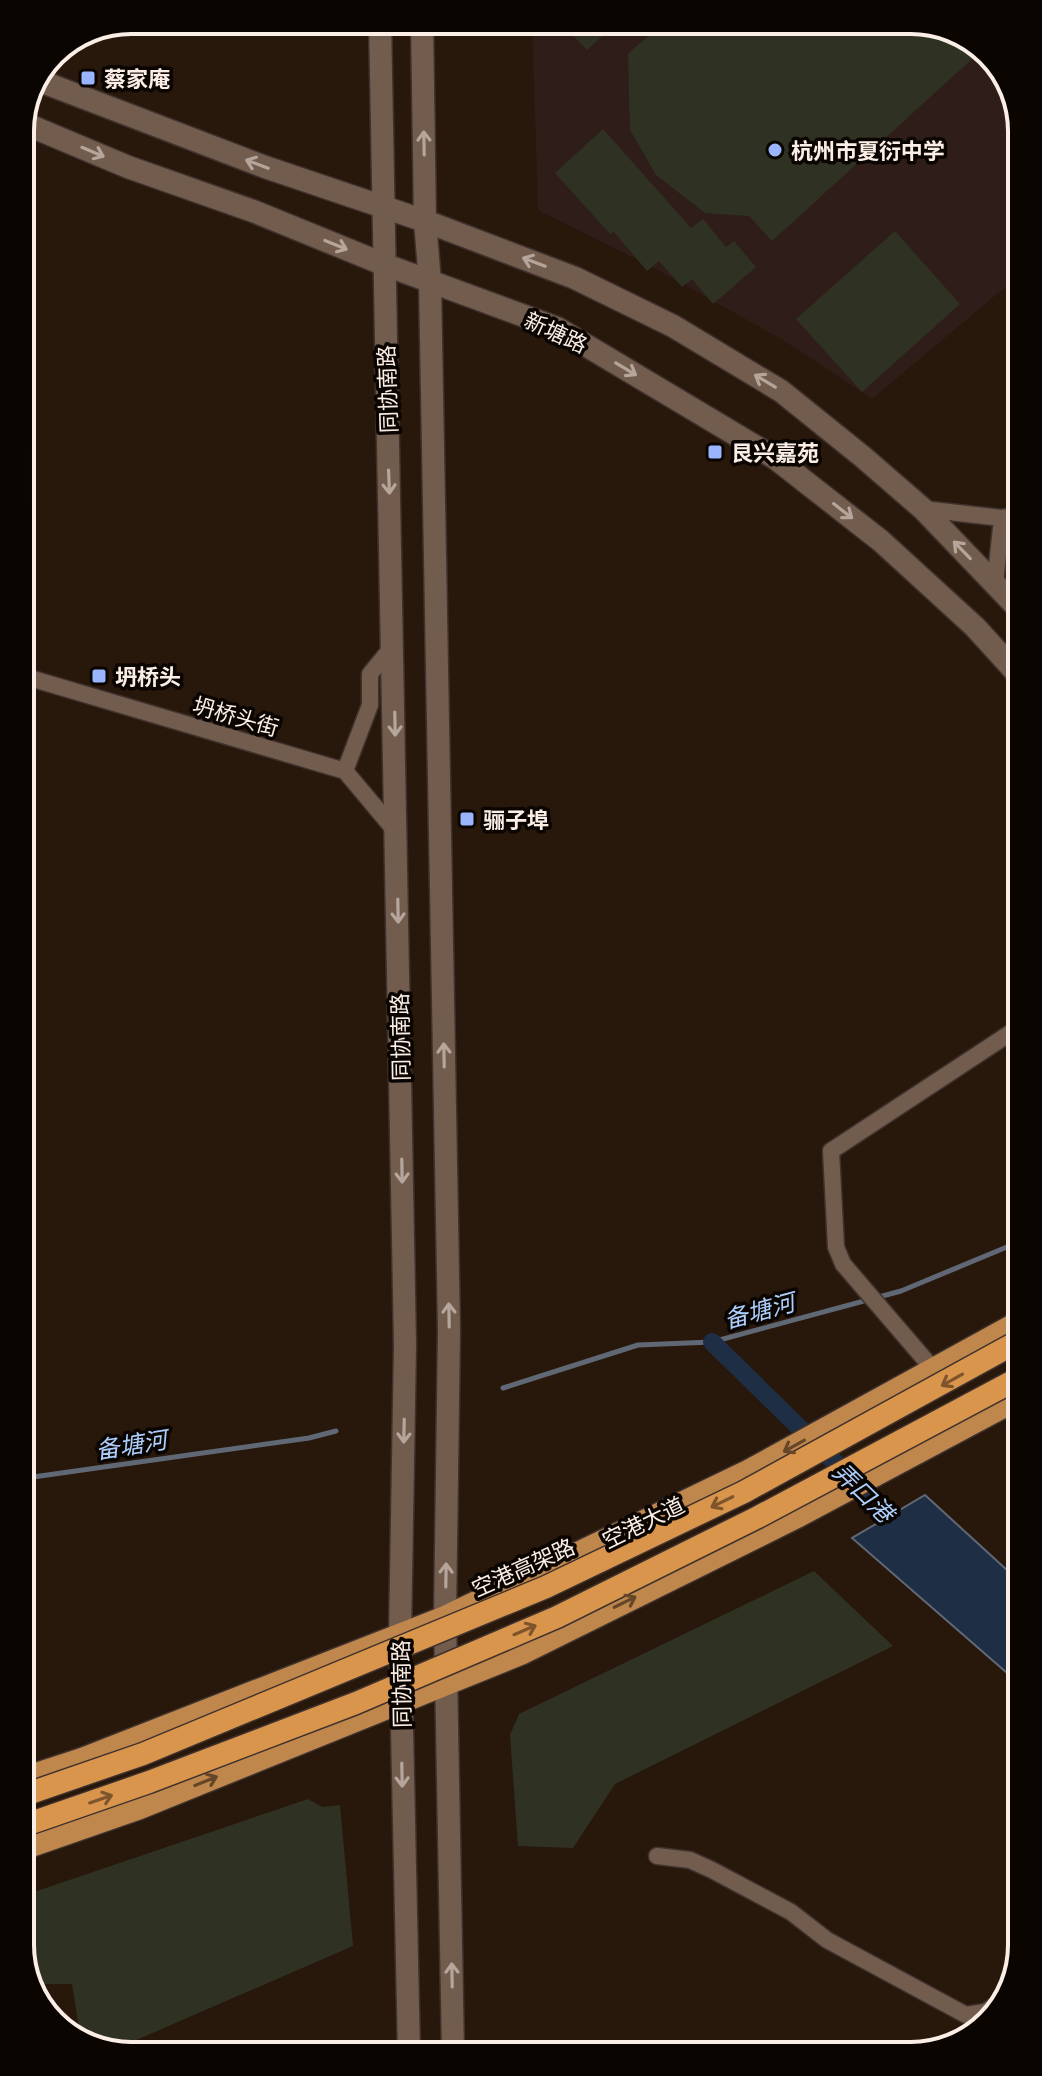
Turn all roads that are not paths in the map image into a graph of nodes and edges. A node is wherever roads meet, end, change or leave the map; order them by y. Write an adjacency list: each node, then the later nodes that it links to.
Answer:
1 (380, 34): 5 (main road, 同协南路)
2 (422, 34): 6 (main road, 同协南路, one-way to 2)
3 (47, 84): 5 (main road, one-way to 3)
4 (34, 127): 7 (main road, 新塘路, one-way to 7)
5 (384, 208): 6 (main road); 7 (main road, 同协南路)
6 (425, 221): 8 (main road, 同协南路); 9 (main road, one-way to 6)
7 (383, 264): 8 (main road, 新塘路); 14 (main road, 同协南路, one-way to 14)
8 (430, 282): 15 (main road, 新塘路, one-way to 15); 25 (main road, 同协南路, one-way to 8)
9 (923, 509): 10 (street); 12 (main road, one-way to 9)
10 (1008, 517)
11 (1008, 522): 12 (street)
12 (995, 584): 13 (main road)
13 (1008, 598)
14 (393, 646): 17 (street); 18 (main road, 同协南路, one-way to 18)
15 (1008, 663)
16 (34, 679): 17 (street, 坍桥头街)
17 (345, 771): 18 (street)
18 (397, 833): 26 (main road, 同协南路, one-way to 26)
19 (1008, 1035): 22 (street)
20 (1008, 1328): 22 (main road, 空港大道)
21 (1008, 1347): 30 (highway, 空港高架路, one-way to 30, bridge)
22 (933, 1369): 25 (main road, 空港大道, one-way to 25)
23 (1008, 1384): 31 (highway, one-way to 23, bridge)
24 (1008, 1404): 27 (main road, one-way to 24)
25 (445, 1617): 26 (main road, 空港大道); 27 (main road, 同协南路)
26 (400, 1636): 28 (main road, 同协南路); 29 (main road, 空港大道)
27 (448, 1683): 28 (main road); 36 (main road, 同协南路, one-way to 27)
28 (401, 1702): 32 (main road, one-way to 28); 35 (main road, 同协南路, one-way to 35)
29 (34, 1775)
30 (34, 1792)
31 (34, 1822)
32 (34, 1845)
33 (657, 1856): 34 (street)
34 (979, 2013)
35 (409, 2042)
36 (453, 2042)

